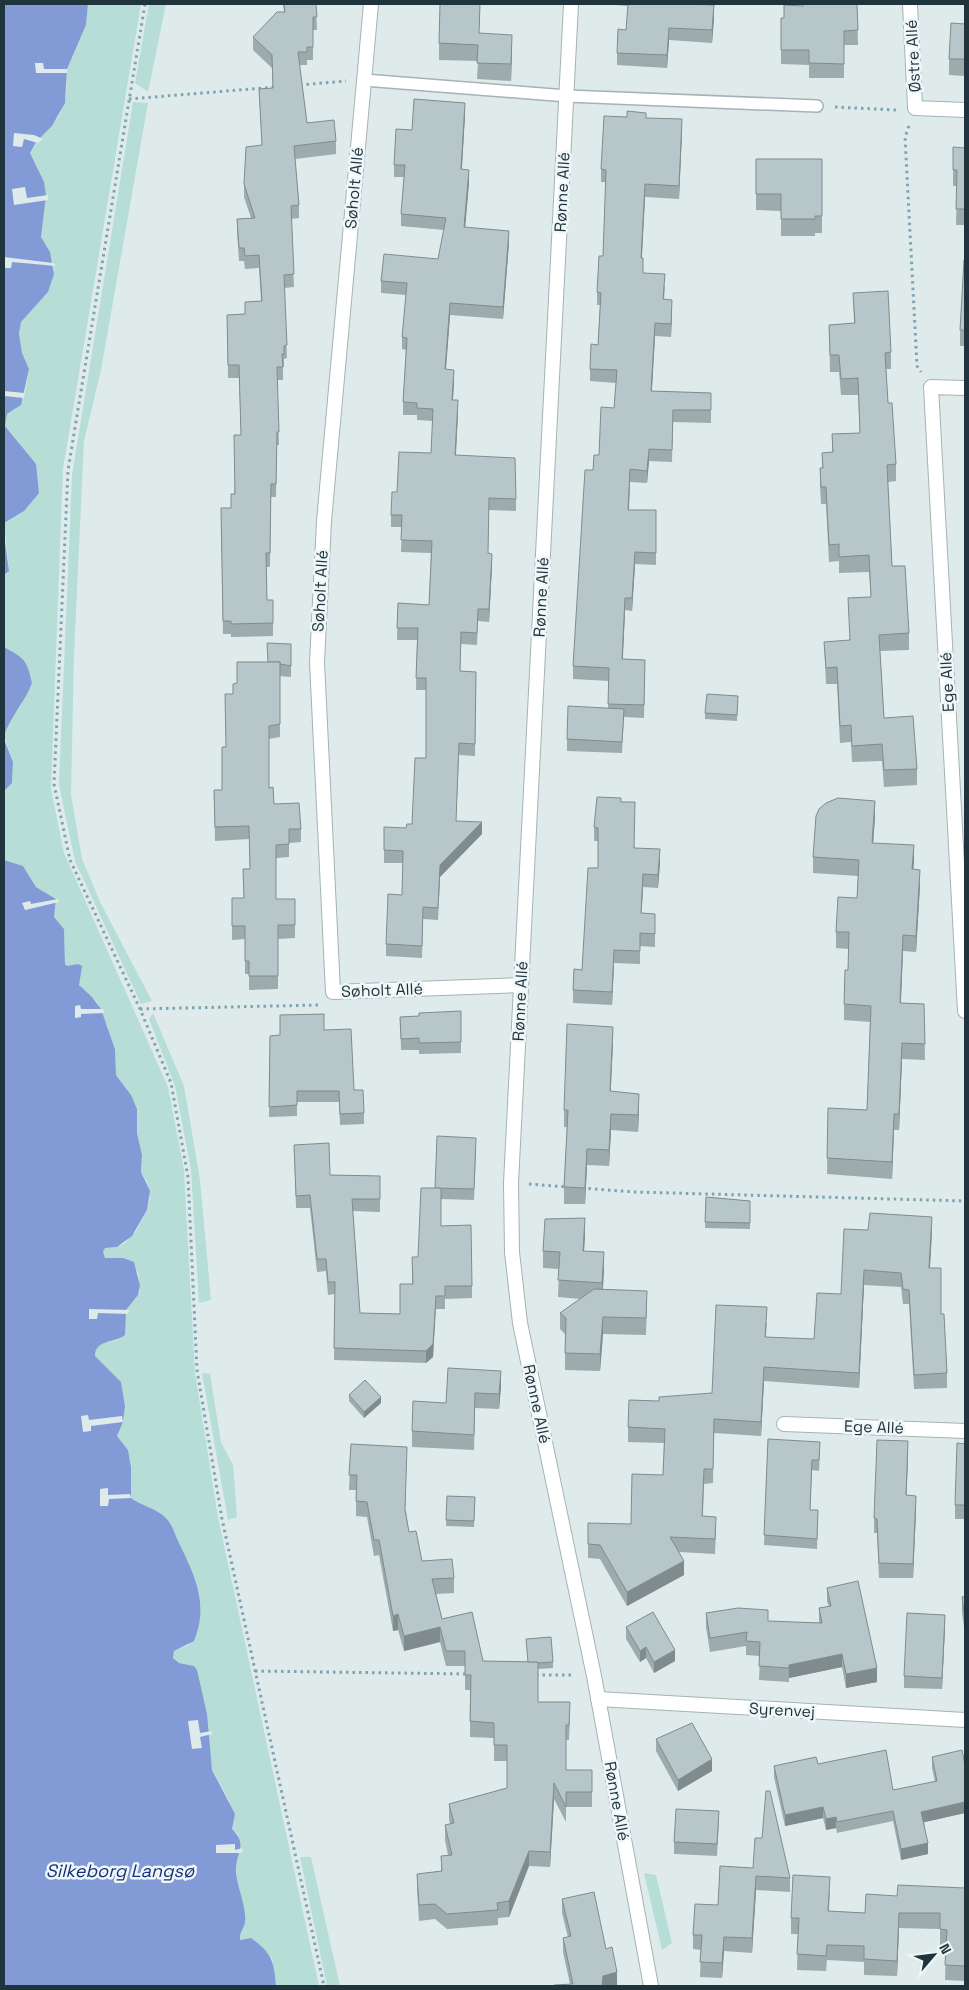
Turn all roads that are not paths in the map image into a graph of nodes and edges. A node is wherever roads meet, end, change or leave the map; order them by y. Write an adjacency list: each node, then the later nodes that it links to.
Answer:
1 (371, 4): 4 (street, Søholt Allé)
2 (571, 4): 5 (street, Rønne Allé)
3 (910, 4): 7 (street, Østre Allé)
4 (364, 80): 5 (lane); 9 (street, Søholt Allé)
5 (567, 96): 6 (lane); 9 (street, Rønne Allé)
6 (817, 106)
7 (965, 110)
8 (965, 388): 10 (street, Ege Allé)
9 (521, 985): 13 (street, Rønne Allé)
10 (965, 1011)
11 (784, 1424): 12 (street, Ege Allé)
12 (965, 1431)
13 (598, 1699): 14 (street, Syrenvej); 15 (street, Rønne Allé)
14 (965, 1720)
15 (651, 1986)

